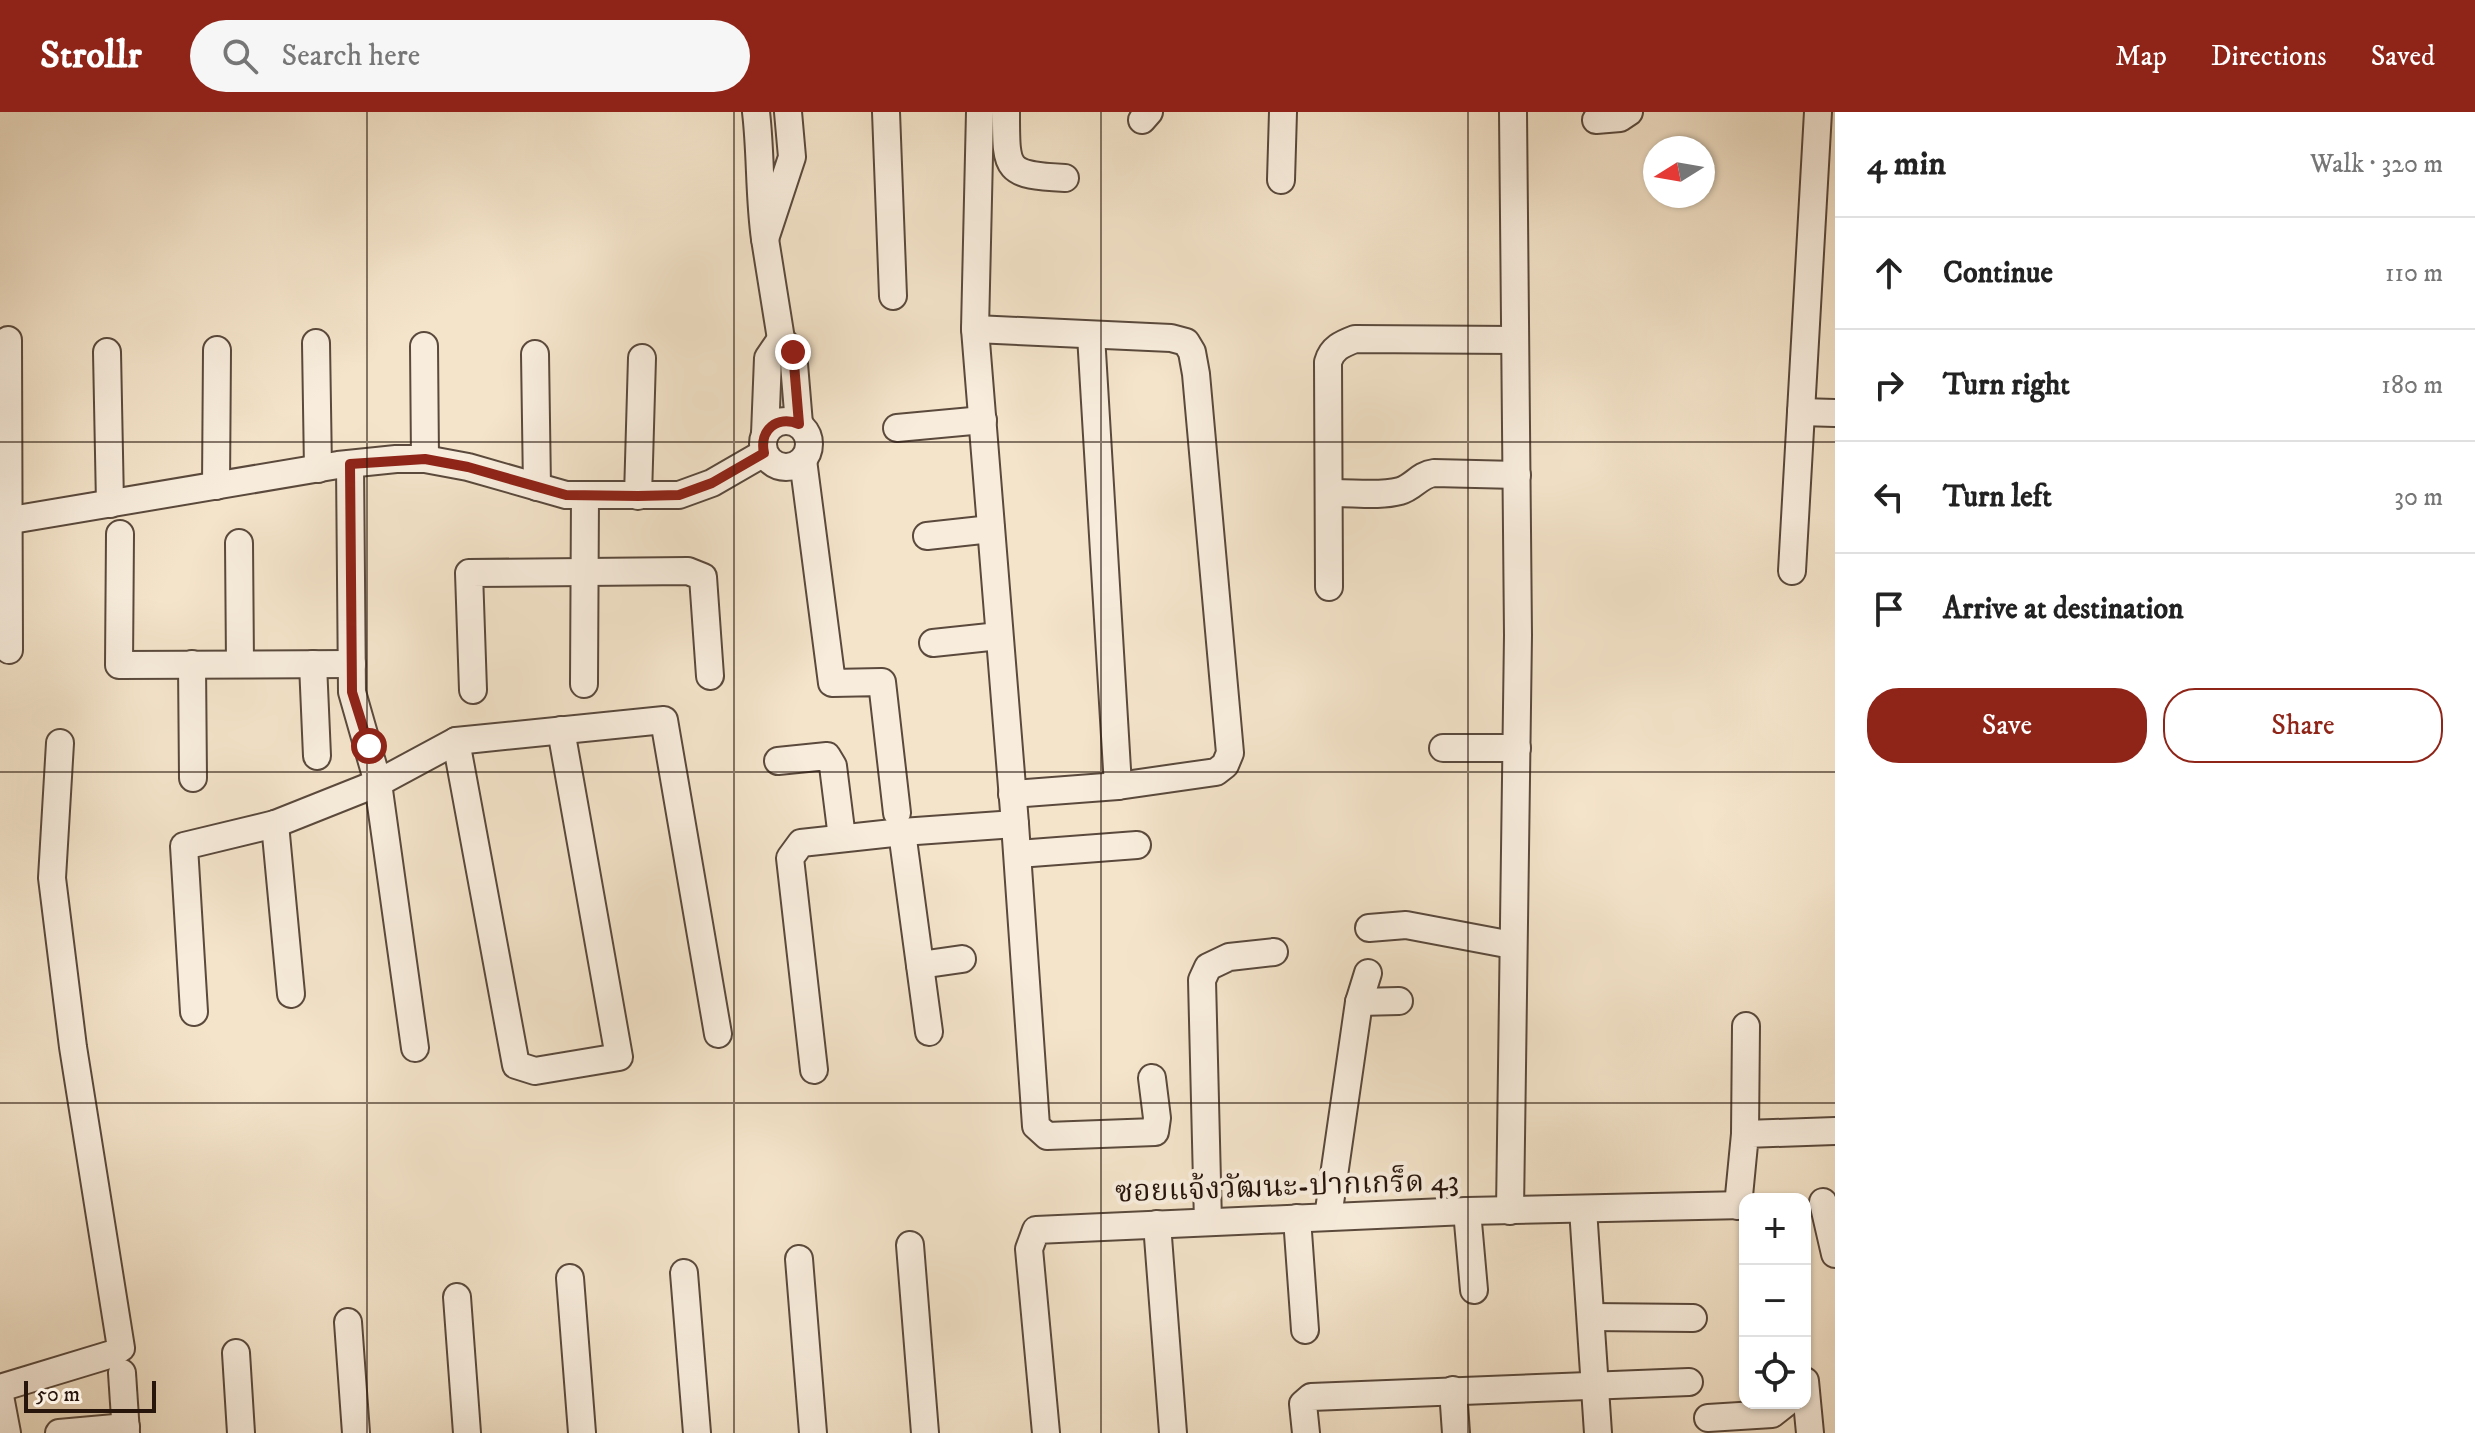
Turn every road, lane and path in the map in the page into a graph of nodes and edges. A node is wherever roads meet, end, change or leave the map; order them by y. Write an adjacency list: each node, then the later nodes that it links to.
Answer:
1 (756, 112): 14 (street)
2 (788, 112): 14 (street)
3 (886, 112): 15 (street)
4 (980, 112): 16 (street)
5 (1006, 112): 11 (street)
6 (1283, 112): 12 (street)
7 (1513, 112): 20 (street)
8 (1629, 112): 10 (street)
9 (1818, 112): 13 (street)
10 (1596, 120)
11 (1065, 178)
12 (1281, 180)
13 (1825, 184): 27 (street)
14 (765, 239): 18 (street)
15 (893, 296)
16 (975, 329): 17 (street); 29 (street)
17 (1091, 335): 71 (street); 71 (street)
18 (781, 339): 30 (street); 32 (street)
19 (8, 340): 44 (street)
20 (1515, 340): 37 (street); 40 (street)
21 (316, 343): 36 (street)
22 (424, 346): 33 (street)
23 (217, 350): 38 (street)
24 (107, 352): 43 (street)
25 (535, 354): 39 (street)
26 (642, 358): 42 (street)
27 (1801, 412): 28 (street); 49 (street)
28 (1835, 413)
29 (983, 420): 31 (street); 45 (street)
30 (799, 424): 32 (street); 34 (street)
31 (897, 428)
32 (765, 444): 34 (street); 42 (street)
33 (425, 459): 35 (street); 39 (street)
34 (803, 460): 73 (street)
35 (350, 464): 36 (street); 58 (street)
36 (318, 469): 38 (street)
37 (1517, 475): 40 (street); 66 (street)
38 (216, 486): 43 (street)
39 (537, 487): 41 (street)
40 (1329, 493): 51 (street)
41 (585, 495): 42 (street); 50 (street)
42 (638, 496)
43 (110, 504): 44 (street)
44 (4, 522): 54 (street)
45 (991, 529): 47 (street); 52 (street)
46 (120, 534): 55 (street)
47 (927, 536)
48 (239, 543): 56 (street)
49 (1792, 571)
50 (585, 572): 59 (street); 60 (street); 61 (street)
51 (1329, 587)
52 (999, 636): 53 (street); 72 (street)
53 (933, 643)
54 (9, 650)
55 (192, 664): 56 (street); 69 (street)
56 (240, 664): 57 (street)
57 (313, 664): 58 (street); 67 (street)
58 (352, 664): 70 (street)
59 (710, 676)
60 (584, 684)
61 (473, 690)
62 (561, 730): 63 (street); 63 (street); 91 (street)
63 (456, 741): 70 (street)
64 (60, 743): 122 (street)
65 (1443, 748): 66 (street)
66 (1517, 748): 80 (street)
67 (317, 756)
68 (778, 761): 76 (street)
69 (193, 778)
70 (378, 783): 74 (street); 92 (street)
71 (1118, 786): 72 (street)
72 (1012, 794): 75 (street)
73 (899, 822): 75 (street); 76 (street); 83 (street)
74 (275, 824): 85 (street); 88 (street)
75 (1015, 824): 78 (street)
76 (842, 838): 93 (street)
77 (1137, 845): 78 (street)
78 (1018, 854): 94 (street)
79 (1369, 928): 80 (street)
80 (1512, 945): 102 (street)
81 (1274, 952): 105 (street)
82 (962, 959): 83 (street)
83 (920, 965): 90 (street)
84 (1368, 973): 87 (street)
85 (291, 994)
86 (1399, 1001): 87 (street)
87 (1359, 1002): 103 (street)
88 (194, 1012)
89 (1746, 1026): 96 (street)
90 (929, 1032)
91 (718, 1034)
92 (415, 1048)
93 (814, 1070)
94 (1152, 1078)
95 (1835, 1131): 96 (street)
96 (1745, 1134): 97 (street)
97 (1743, 1193)
98 (1821, 1202): 108 (street)
99 (1739, 1206): 100 (street, ซอยแจ้งวัฒนะ-ปากเกร็ด 43)
100 (1583, 1209): 102 (street, ซอยแจ้งวัฒนะ-ปากเกร็ด 43); 114 (street)
101 (1467, 1211): 102 (street, ซอยแจ้งวัฒนะ-ปากเกร็ด 43); 103 (street, ซอยแจ้งวัฒนะ-ปากเกร็ด 43); 112 (street)
102 (1510, 1211)
103 (1328, 1217): 104 (street, ซอยแจ้งวัฒนะ-ปากเกร็ด 43)
104 (1297, 1218): 105 (street, ซอยแจ้งวัฒนะ-ปากเกร็ด 43); 117 (street)
105 (1208, 1222): 106 (street, ซอยแจ้งวัฒนะ-ปากเกร็ด 43)
106 (1157, 1224): 138 (street, ซอยแจ้งวัฒนะ-ปากเกร็ด 43); 139 (street)
107 (910, 1245): 137 (street)
108 (1835, 1254)
109 (799, 1259): 136 (street)
110 (684, 1273): 135 (street)
111 (570, 1278): 134 (street)
112 (1474, 1290)
113 (457, 1297): 133 (street)
114 (1591, 1317): 115 (street); 121 (street)
115 (1693, 1318)
116 (348, 1322): 132 (street)
117 (1305, 1330)
118 (236, 1353): 131 (street)
119 (122, 1373): 128 (street)
120 (1689, 1382): 121 (street)
121 (1595, 1387): 123 (street); 142 (street)
122 (0, 1388)
123 (1453, 1390): 140 (street); 141 (street)
124 (0, 1396): 129 (street)
125 (1778, 1409): 127 (street)
126 (1808, 1409): 143 (street)
127 (1708, 1418)
128 (126, 1430): 130 (street)
129 (7, 1433)
130 (59, 1433)
131 (241, 1433)
132 (356, 1433)
133 (467, 1433)
134 (582, 1433)
135 (697, 1433)
136 (813, 1433)
137 (925, 1433)
138 (1046, 1433)
139 (1173, 1433)
140 (1306, 1433)
141 (1456, 1433)
142 (1598, 1433)
143 (1810, 1433)

